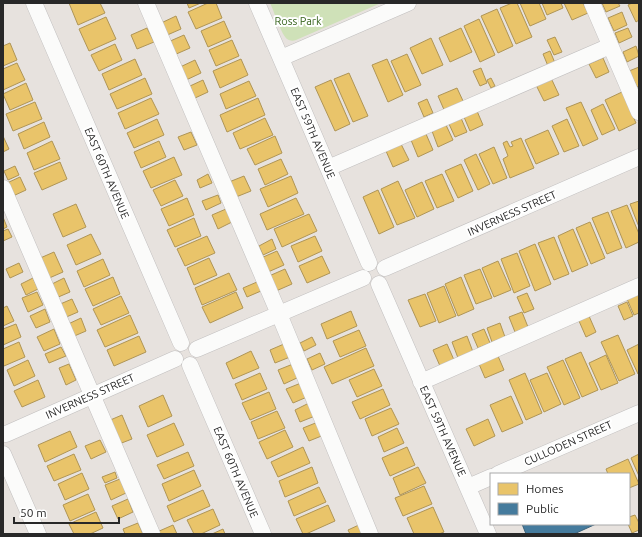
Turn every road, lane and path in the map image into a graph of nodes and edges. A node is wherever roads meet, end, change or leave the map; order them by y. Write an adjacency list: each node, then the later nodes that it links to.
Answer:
1 (34, 3): 18 (street, EAST 60TH AVENUE)
2 (146, 3): 17 (street)
3 (258, 3): 7 (street, EAST 59TH AVENUE)
4 (408, 3): 7 (street)
5 (592, 3): 6 (street)
6 (610, 46): 8 (street); 10 (street)
7 (281, 58): 10 (street, EAST 59TH AVENUE)
8 (639, 112)
9 (639, 157): 13 (street, INVERNESS STREET)
10 (328, 168): 12 (street, EAST 59TH AVENUE)
11 (3, 188): 23 (street)
12 (369, 263): 13 (street); 14 (street)
13 (385, 268): 15 (street)
14 (363, 278): 15 (street); 17 (street)
15 (379, 284): 22 (street, EAST 59TH AVENUE)
16 (639, 286): 22 (street)
17 (279, 314): 19 (street); 33 (street)
18 (181, 343): 19 (street); 20 (street)
19 (197, 349): 21 (street)
20 (175, 359): 21 (street); 23 (street, INVERNESS STREET)
21 (190, 365): 32 (street, EAST 60TH AVENUE)
22 (422, 382): 29 (street, EAST 59TH AVENUE)
23 (93, 395): 25 (street, INVERNESS STREET); 31 (street)
24 (639, 412): 27 (street, CULLODEN STREET)
25 (4, 437)
26 (3, 454): 30 (street)
27 (500, 473)
28 (490, 477): 29 (street)
29 (468, 487): 34 (street, EAST 59TH AVENUE)
30 (38, 534)
31 (152, 534)
32 (263, 534)
33 (370, 534)
34 (488, 534)

